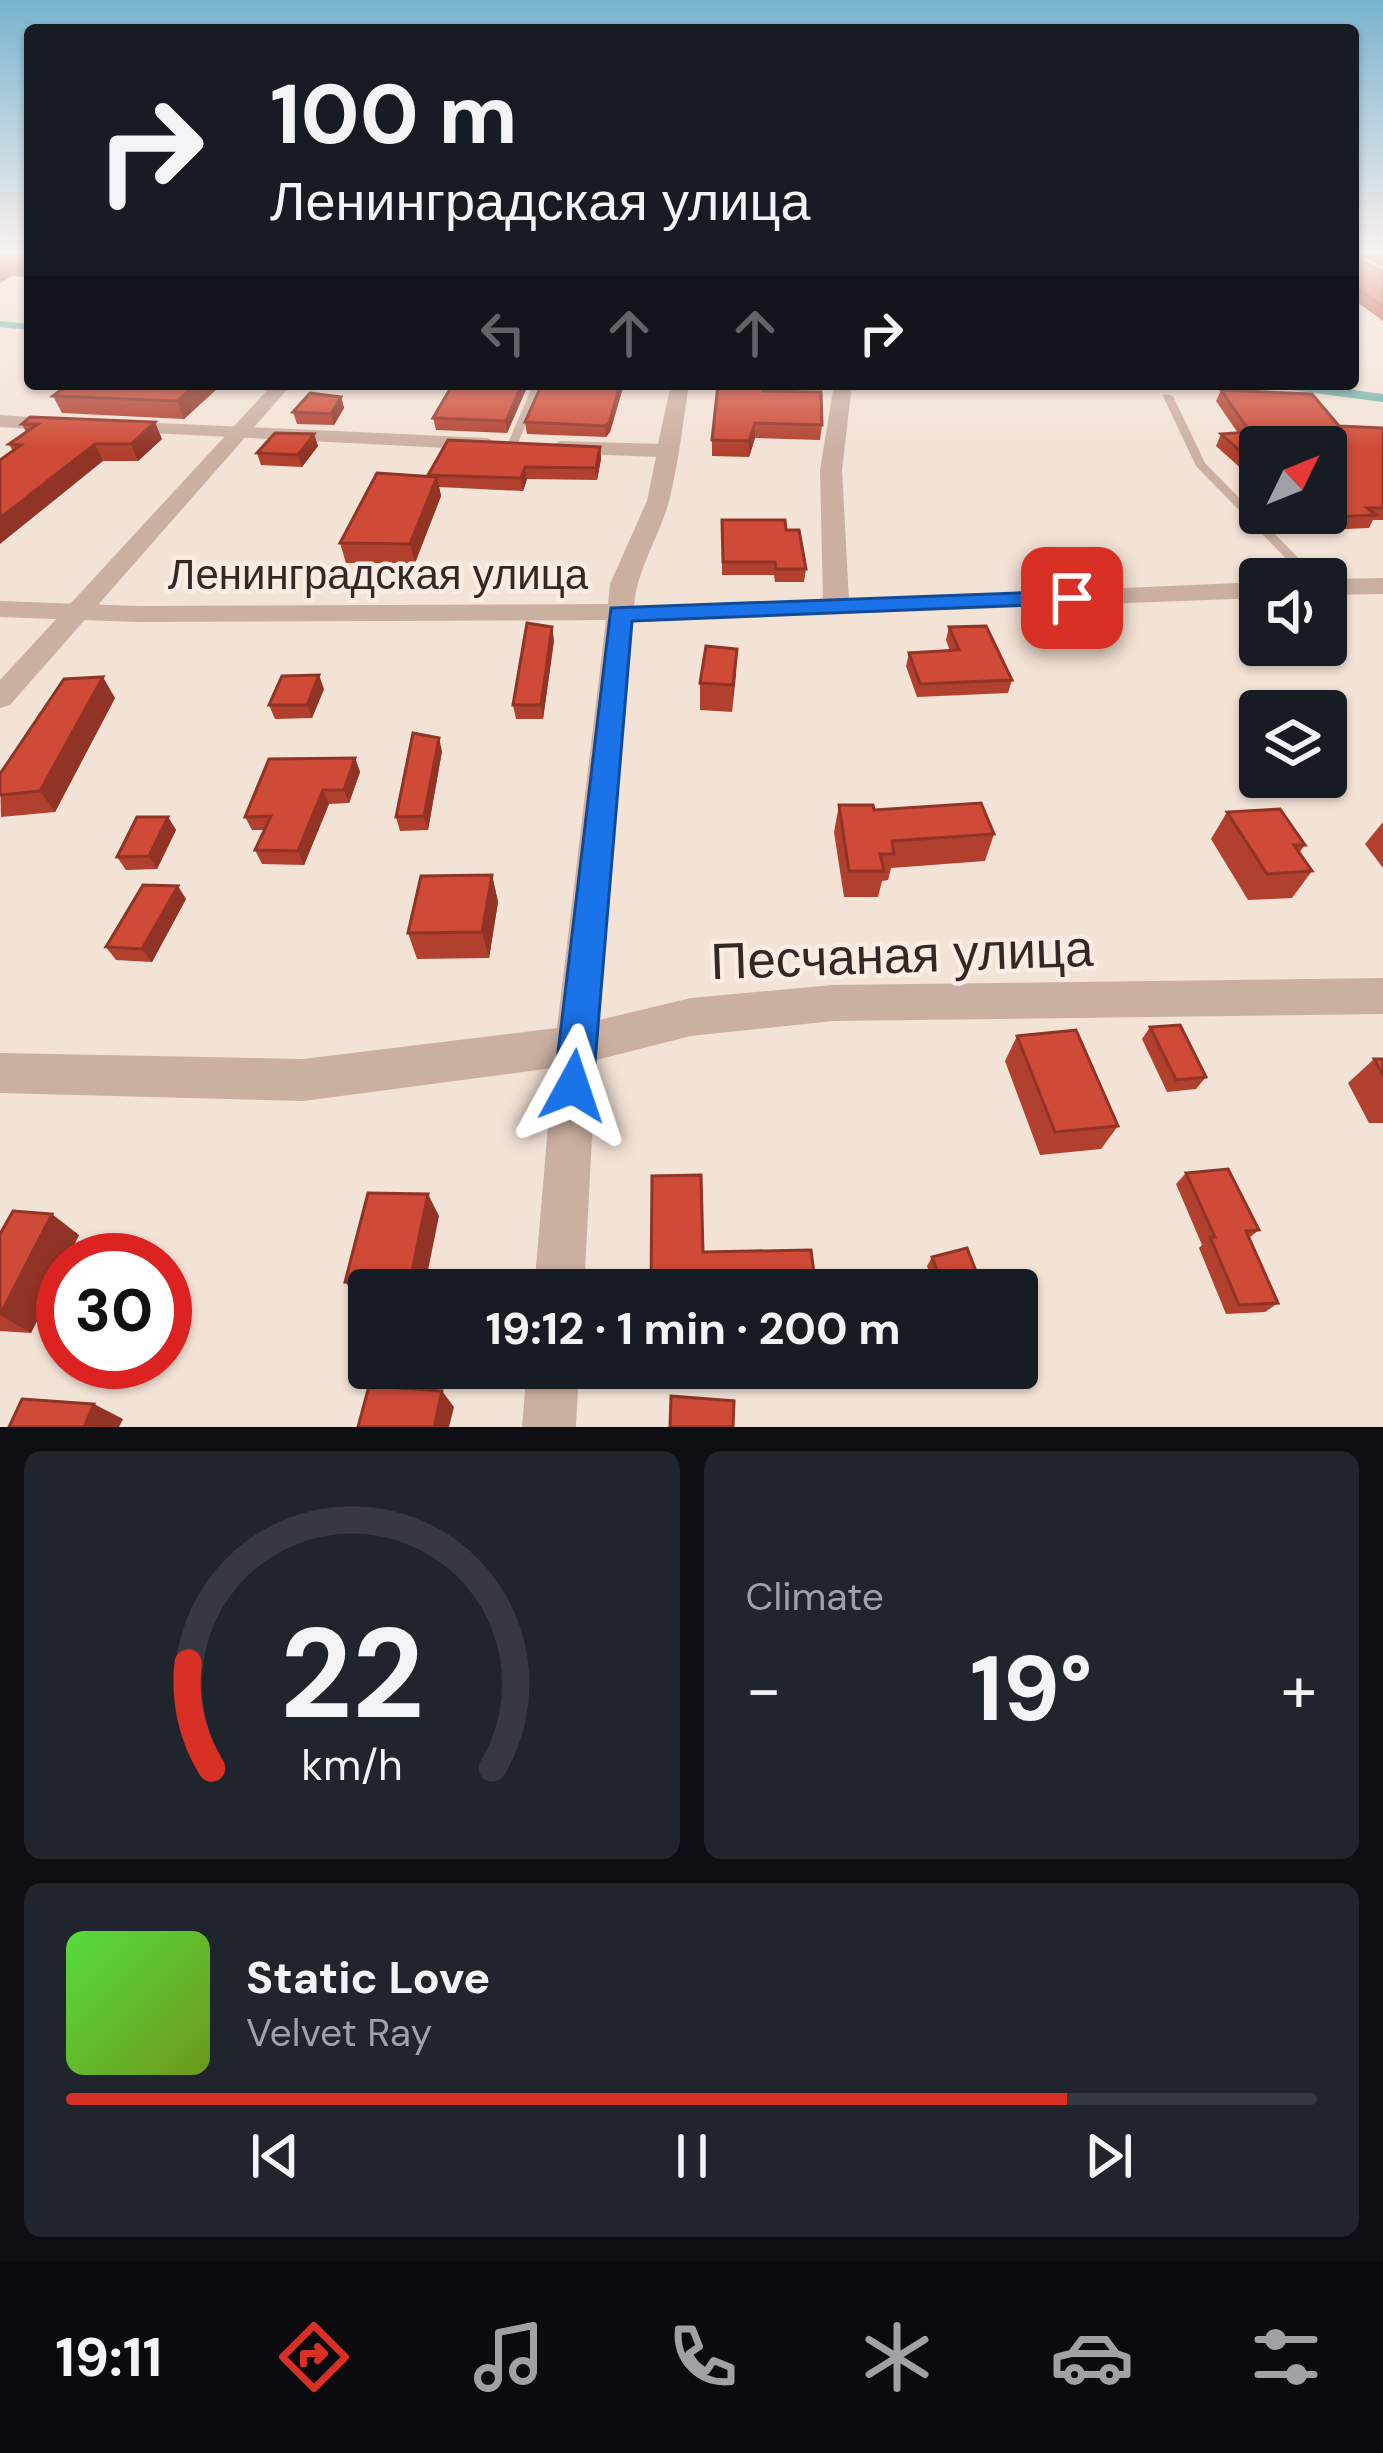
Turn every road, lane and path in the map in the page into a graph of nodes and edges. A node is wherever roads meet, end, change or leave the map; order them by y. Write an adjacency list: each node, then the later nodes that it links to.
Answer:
1 (277, 390): 7 (street)
2 (536, 390): 8 (lane)
3 (679, 390): 9 (street)
4 (843, 390): 14 (street)
5 (1168, 396): 10 (lane)
6 (0, 422): 7 (street)
7 (238, 433): 8 (street); 16 (street)
8 (512, 445): 9 (street)
9 (668, 451): 17 (street)
10 (1292, 558)
11 (1383, 586): 12 (street)
12 (1347, 587)
13 (1239, 591): 14 (street, Ленинградская улица)
14 (836, 605): 17 (street, Ленинградская улица)
15 (0, 609): 16 (street, Ленинградская улица)
16 (74, 612): 17 (street, Ленинградская улица); 18 (street)
17 (620, 613): 20 (street)
18 (0, 698)
19 (1383, 995): 20 (street, Песчаная улица)
20 (576, 1046): 21 (street, Песчаная улица); 22 (street)
21 (0, 1073)
22 (560, 1269)
23 (552, 1389): 24 (street)
24 (549, 1427)

